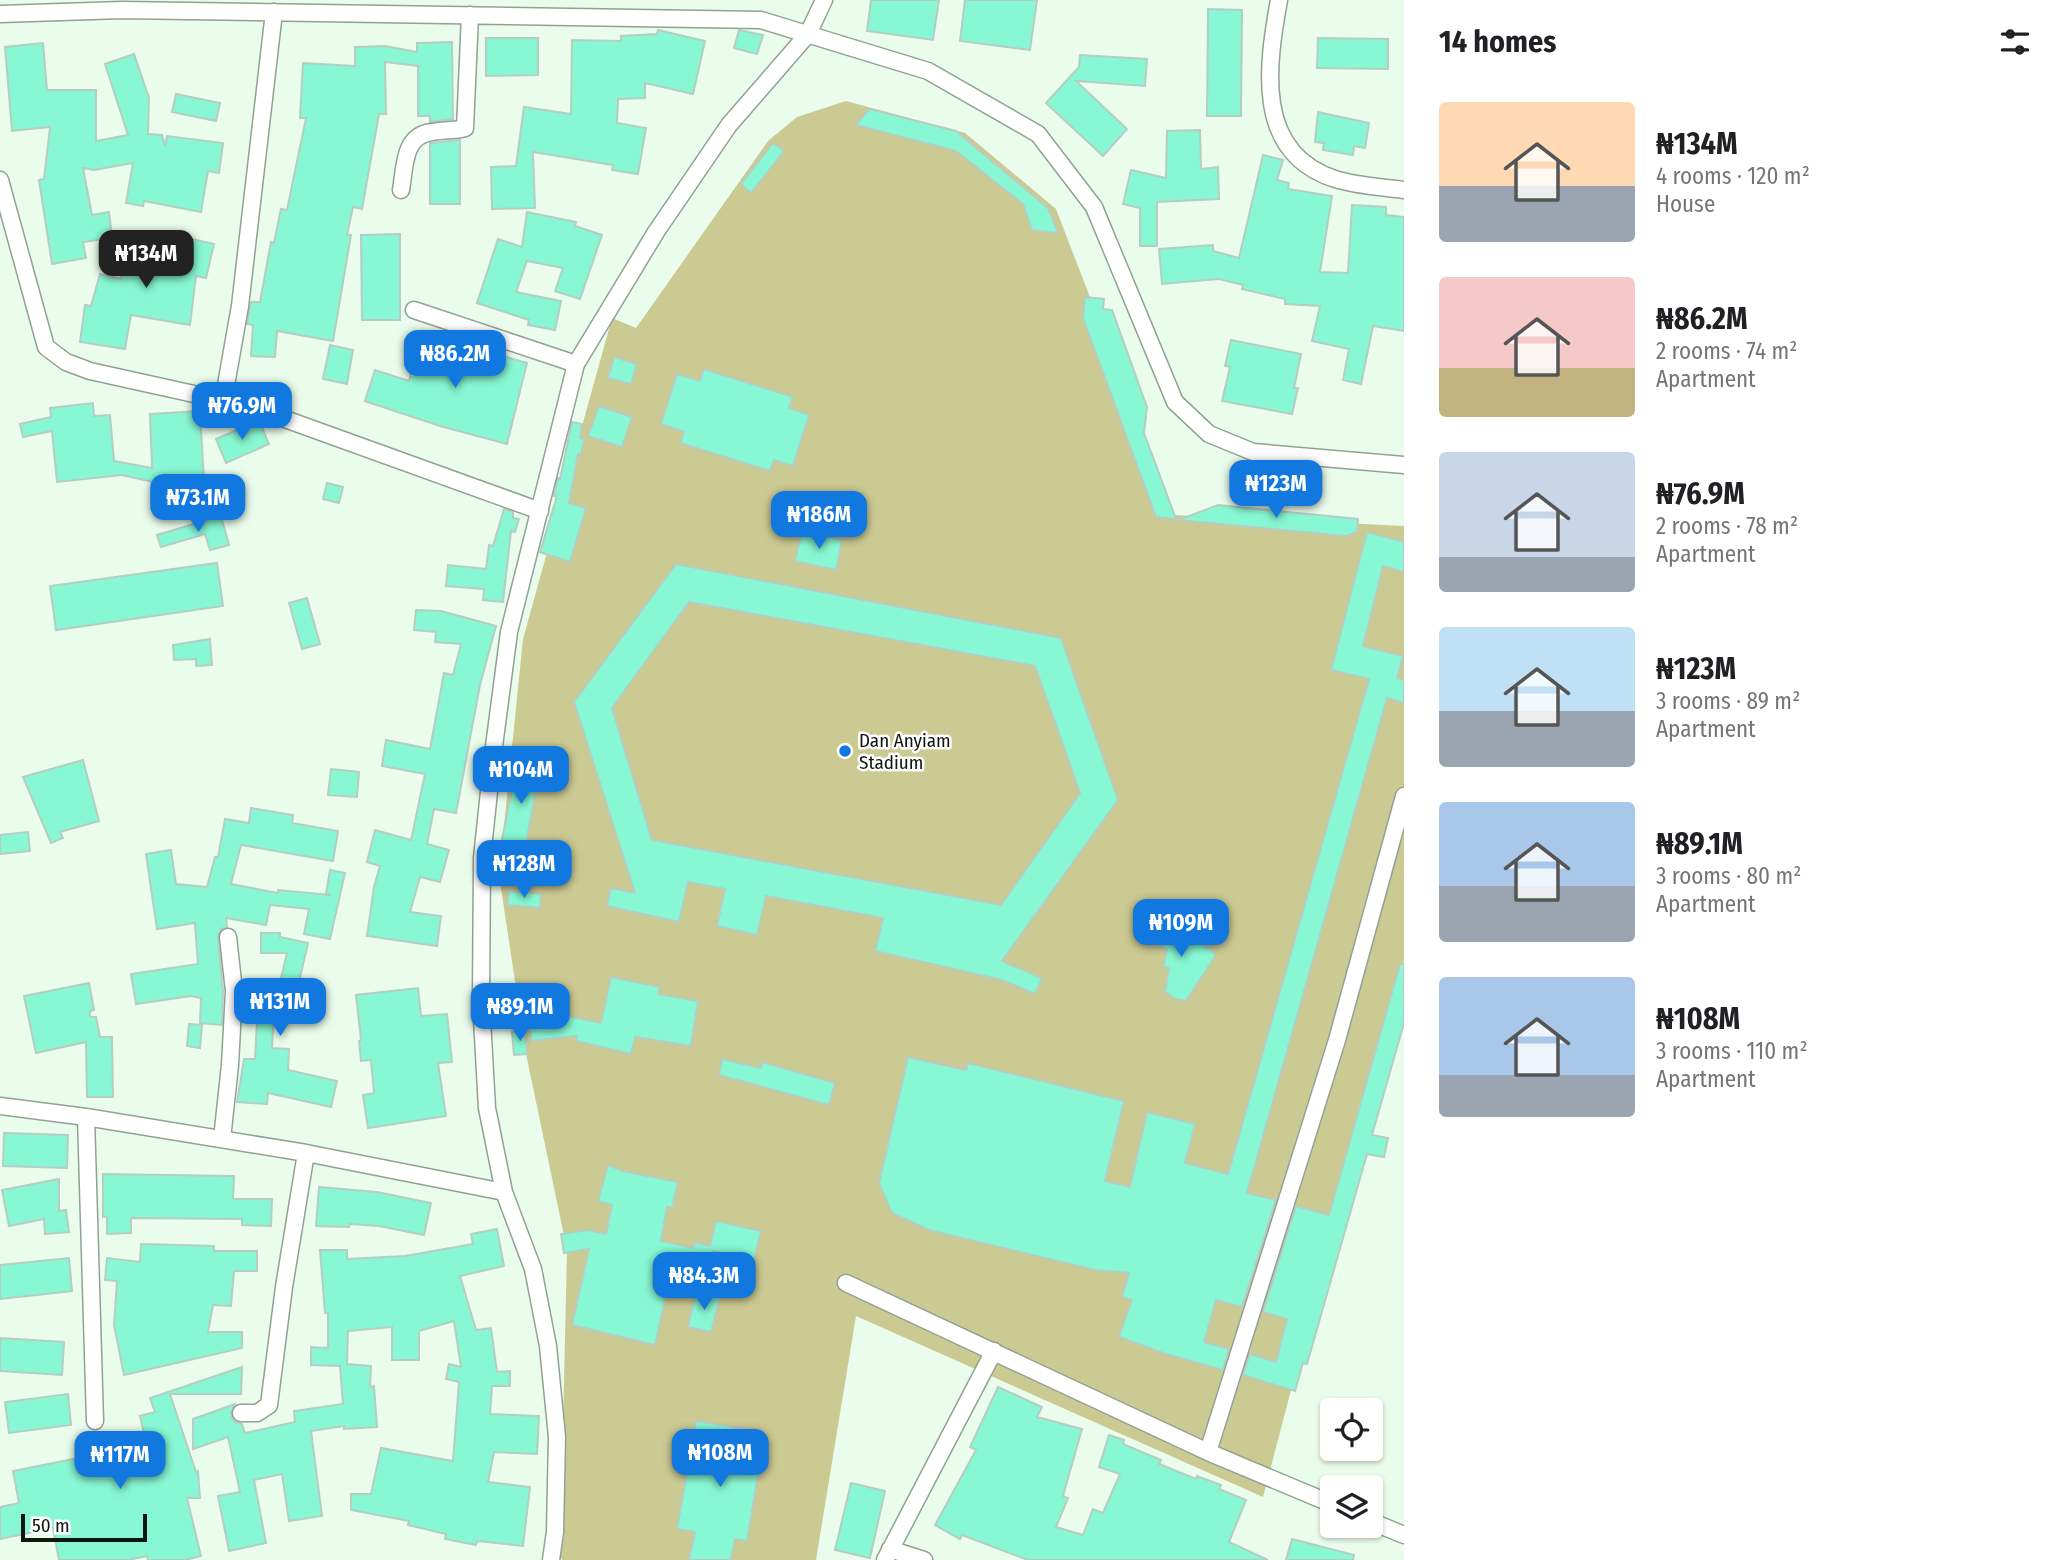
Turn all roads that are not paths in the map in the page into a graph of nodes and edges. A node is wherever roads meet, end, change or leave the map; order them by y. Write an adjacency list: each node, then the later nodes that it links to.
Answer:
1 (585, 0): 7 (street)
2 (824, 0): 8 (street)
3 (1279, 0): 11 (street)
4 (274, 12): 5 (street); 6 (street); 14 (street)
5 (0, 14)
6 (470, 15): 7 (street); 10 (street)
7 (585, 17): 8 (street)
8 (808, 34): 13 (street); 15 (street)
9 (0, 180): 14 (street)
10 (401, 190)
11 (1404, 190)
12 (415, 310): 13 (street)
13 (576, 364): 16 (street)
14 (223, 402): 16 (street)
15 (1404, 465)
16 (540, 511): 23 (street)
17 (1404, 796): 28 (street)
18 (228, 937): 21 (street)
19 (0, 1105): 20 (street)
20 (86, 1117): 21 (street); 27 (street)
21 (222, 1139): 22 (street)
22 (306, 1153): 23 (street); 26 (street)
23 (504, 1192): 33 (street)
24 (846, 1283): 25 (street)
25 (994, 1351): 28 (street); 32 (street)
26 (241, 1413)
27 (94, 1421)
28 (1208, 1452): 29 (street)
29 (1320, 1499)
30 (1383, 1526): 31 (street)
31 (1404, 1535)
32 (888, 1555): 34 (street)
33 (551, 1560)
34 (924, 1560)

